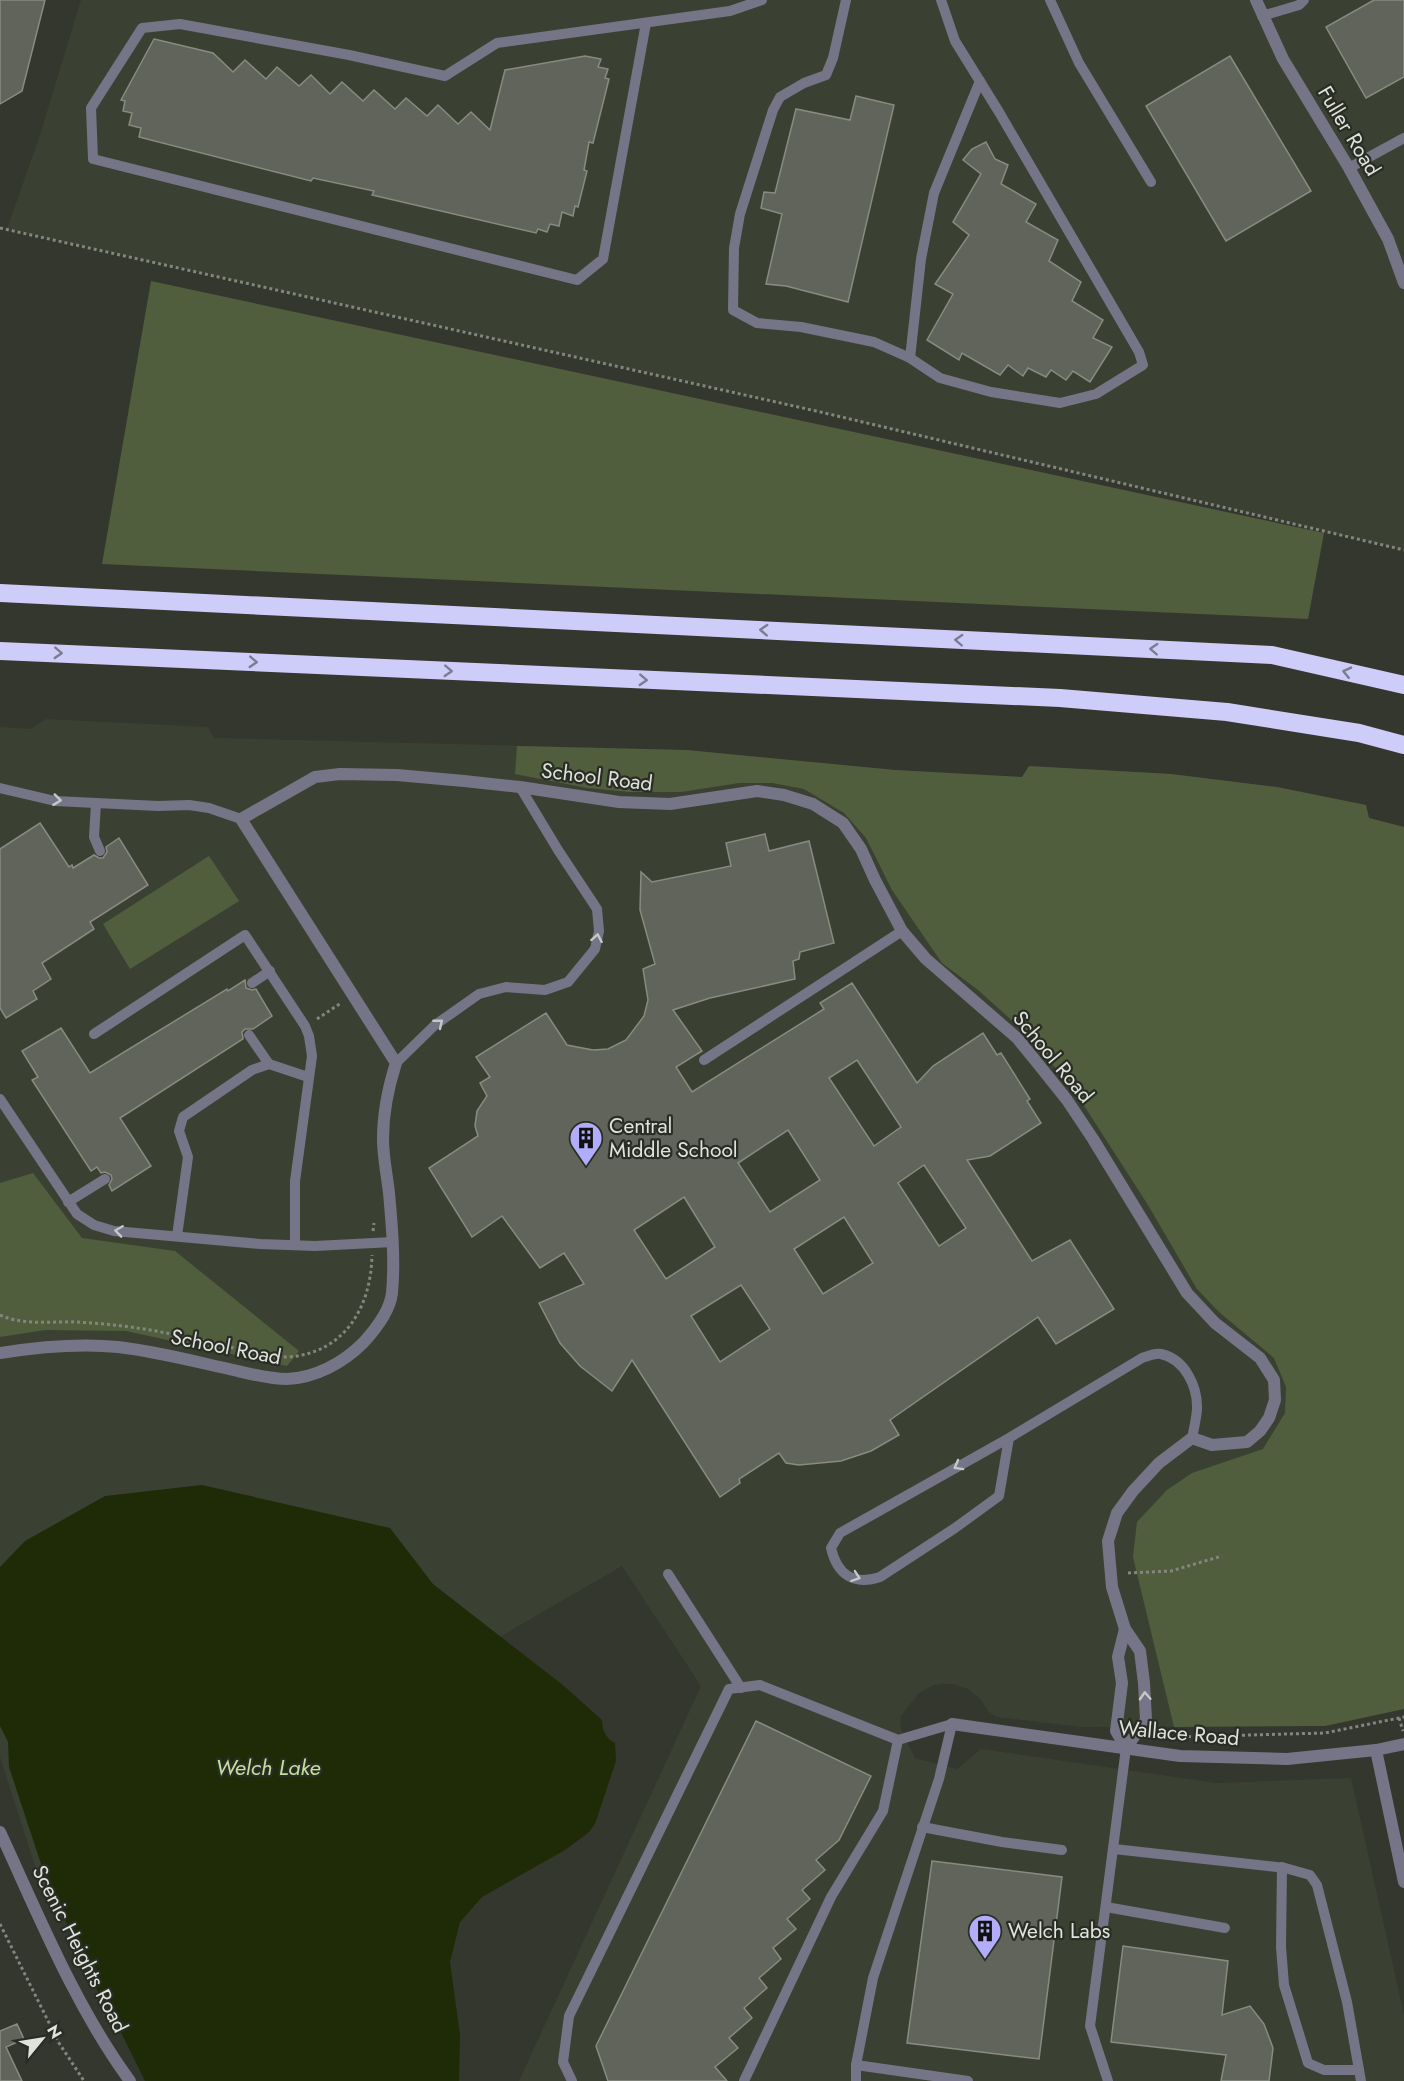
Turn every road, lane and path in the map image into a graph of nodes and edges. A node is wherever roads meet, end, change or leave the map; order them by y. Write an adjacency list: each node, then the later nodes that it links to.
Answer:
1 (762, 0): 8 (lane)
2 (846, 0): 15 (lane)
3 (941, 0): 9 (lane)
4 (1050, 0): 12 (lane)
5 (1256, 0): 7 (street, Fuller Road)
6 (1304, 0): 7 (lane)
7 (1262, 16): 11 (street, Fuller Road)
8 (646, 23): 8 (lane)
9 (980, 81): 15 (lane); 15 (lane)
10 (1404, 138): 11 (lane)
11 (1349, 168): 14 (street, Fuller Road)
12 (1151, 182)
13 (0, 228): 16 (path)
14 (1404, 283)
15 (910, 358)
16 (1404, 550)
17 (0, 593): 19 (highway, one-way to 17)
18 (0, 651): 20 (highway, one-way to 20)
19 (1404, 685)
20 (1404, 745)
21 (520, 787): 24 (street, School Road); 26 (street, School Road); 34 (lane, one-way to 21)
22 (0, 788): 23 (lane, one-way to 23)
23 (96, 803): 24 (lane); 25 (lane)
24 (241, 819): 29 (street)
25 (100, 851)
26 (902, 931): 33 (lane); 48 (street, School Road)
27 (270, 971): 28 (lane); 30 (lane); 31 (lane)
28 (252, 983)
29 (353, 995): 30 (path); 34 (street)
30 (306, 1026): 36 (lane)
31 (94, 1034)
32 (249, 1035): 35 (lane)
33 (704, 1060)
34 (396, 1063): 42 (street, School Road)
35 (269, 1064): 36 (lane); 41 (lane)
36 (308, 1077): 44 (lane)
37 (0, 1099): 39 (lane)
38 (105, 1179): 39 (lane)
39 (68, 1202): 41 (lane, one-way to 39)
40 (374, 1223): 43 (path)
41 (177, 1236): 44 (lane)
42 (393, 1242): 43 (lane); 46 (street, School Road)
43 (373, 1243): 44 (lane); 45 (path)
44 (295, 1245)
45 (0, 1316)
46 (0, 1353)
47 (1009, 1438): 47 (lane, one-way to 47); 48 (lane)
48 (1192, 1438): 52 (street)
49 (1222, 1556): 50 (path)
50 (1128, 1573)
51 (668, 1574): 53 (lane)
52 (1125, 1629): 60 (street); 60 (street, one-way to 52)
53 (741, 1688): 58 (lane); 75 (lane)
54 (1402, 1718): 56 (path); 57 (path)
55 (952, 1724): 58 (lane); 60 (street, Wallace Road); 62 (lane)
56 (1404, 1735)
57 (1176, 1737)
58 (898, 1740): 76 (lane)
59 (1404, 1744): 61 (street, Wallace Road)
60 (1126, 1748): 61 (street, Wallace Road); 64 (lane)
61 (1376, 1750): 67 (street)
62 (922, 1827): 65 (lane); 71 (lane)
63 (0, 1832): 74 (street, Scenic Heights Road)
64 (1114, 1849): 66 (lane); 68 (lane)
65 (1062, 1850)
66 (1282, 1867): 72 (lane); 72 (lane)
67 (1404, 1882)
68 (1106, 1908): 70 (lane); 79 (lane)
69 (0, 1924): 73 (path)
70 (1226, 1928)
71 (856, 2066): 77 (lane); 78 (lane)
72 (1360, 2075)
73 (84, 2081)
74 (130, 2081)
75 (572, 2081)
76 (744, 2081)
77 (856, 2081)
78 (968, 2081)
79 (1108, 2081)

